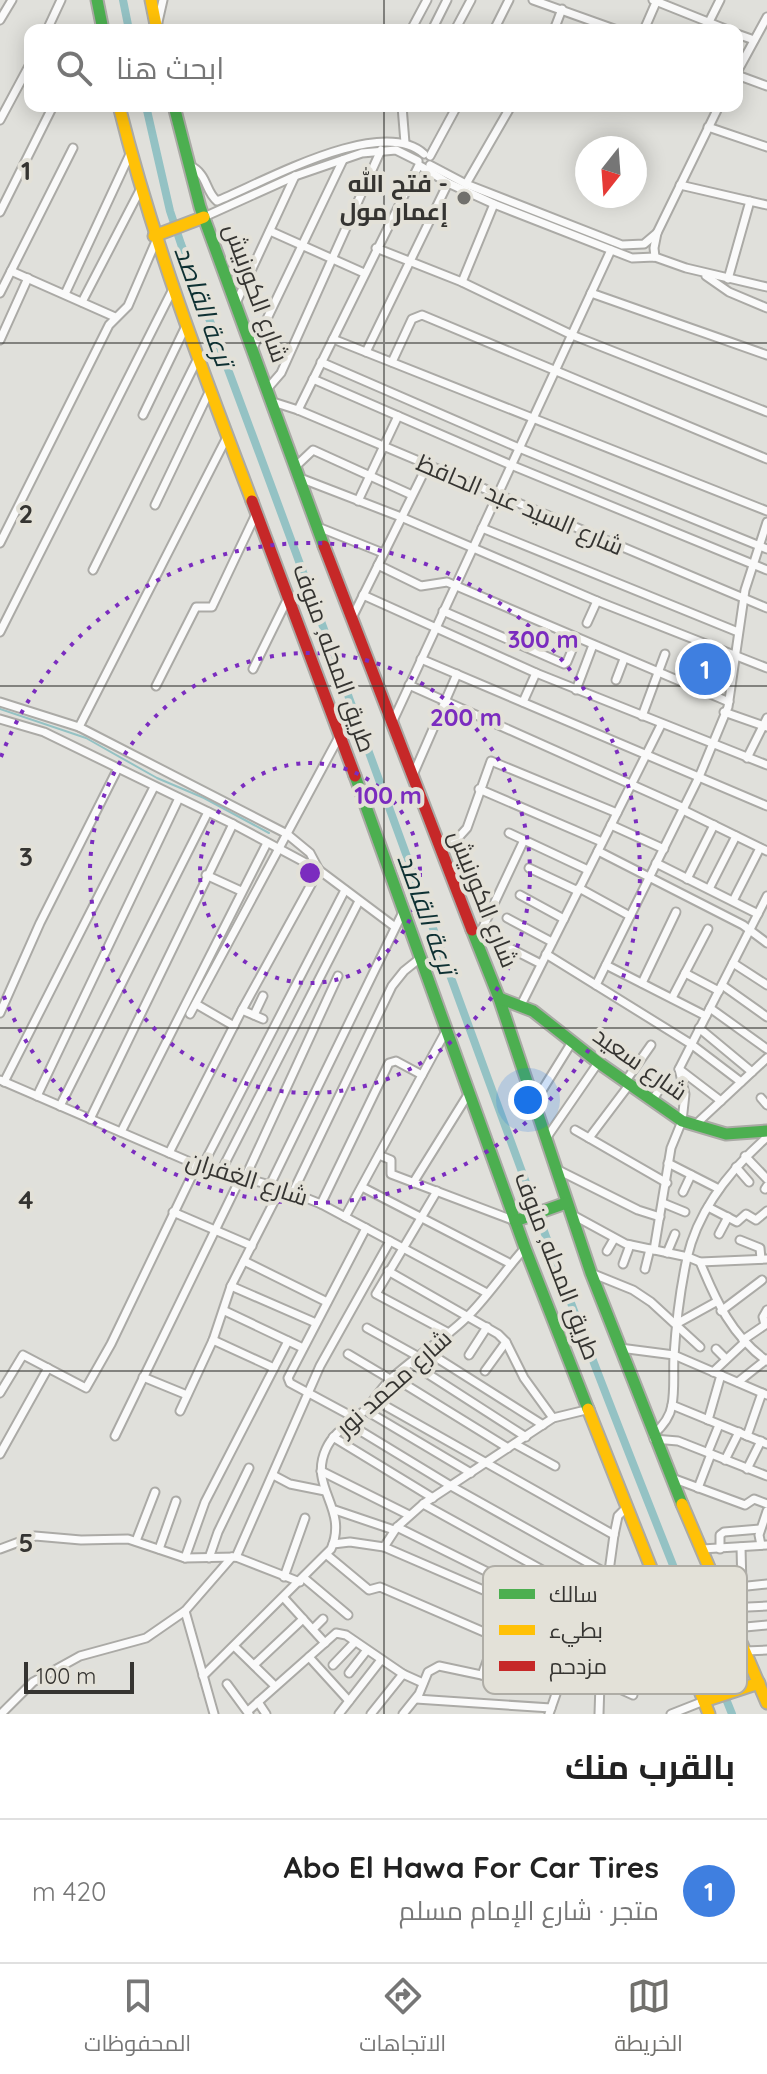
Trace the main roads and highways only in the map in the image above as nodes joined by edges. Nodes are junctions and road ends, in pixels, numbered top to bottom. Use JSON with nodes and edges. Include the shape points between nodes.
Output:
{"nodes":[{"id":1,"x":97,"y":0,"type":"edge"},
{"id":2,"x":151,"y":0,"type":"edge"},
{"id":3,"x":102,"y":24,"type":"edge"},
{"id":4,"x":156,"y":24,"type":"edge"},
{"id":5,"x":120,"y":112,"type":"edge"},
{"id":6,"x":176,"y":112,"type":"edge"},
{"id":7,"x":204,"y":217,"type":"junction"},
{"id":8,"x":155,"y":238,"type":"junction"},
{"id":9,"x":499,"y":998,"type":"junction"},
{"id":10,"x":767,"y":1134,"type":"edge"},
{"id":11,"x":564,"y":1207,"type":"junction"},
{"id":12,"x":519,"y":1220,"type":"junction"},
{"id":13,"x":652,"y":1566,"type":"edge"},
{"id":14,"x":709,"y":1566,"type":"edge"},
{"id":15,"x":747,"y":1656,"type":"edge"},
{"id":16,"x":758,"y":1683,"type":"edge"},
{"id":17,"x":705,"y":1694,"type":"edge"},
{"id":18,"x":726,"y":1694,"type":"edge"},
{"id":19,"x":708,"y":1700,"type":"junction"},
{"id":20,"x":767,"y":1703,"type":"edge"},
{"id":21,"x":709,"y":1714,"type":"edge"}],
"edges":[{"from":1,"to":3,"type":"main road"},
{"from":2,"to":4,"type":"main road"},
{"from":5,"to":8,"type":"main road","name":"طريق المحله, منوف"},
{"from":6,"to":7,"type":"main road","name":"شارع الكورنيش"},
{"from":7,"to":8,"type":"main road"},
{"from":7,"to":9,"type":"main road","name":"شارع الكورنيش","via":[[351,619]]},
{"from":8,"to":12,"type":"main road","name":"طريق المحله, منوف"},
{"from":9,"to":10,"type":"main road","name":"شارع سعيد","via":[[533,1011],[598,1063],[688,1123],[726,1134]]},
{"from":9,"to":11,"type":"main road","name":"شارع الكورنيش"},
{"from":11,"to":12,"type":"main road"},
{"from":11,"to":14,"type":"main road","name":"شارع الكورنيش"},
{"from":12,"to":13,"type":"main road","name":"طريق المحله, منوف","via":[[525,1248]]},
{"from":15,"to":16,"type":"main road","name":"شارع الكورنيش"},
{"from":16,"to":20,"type":"main road","name":"شارع الكورنيش"},
{"from":17,"to":19,"type":"main road","name":"طريق المحله, منوف"},
{"from":18,"to":19,"type":"main road"},
{"from":19,"to":21,"type":"main road","name":"طريق المحله, منوف"}]}
